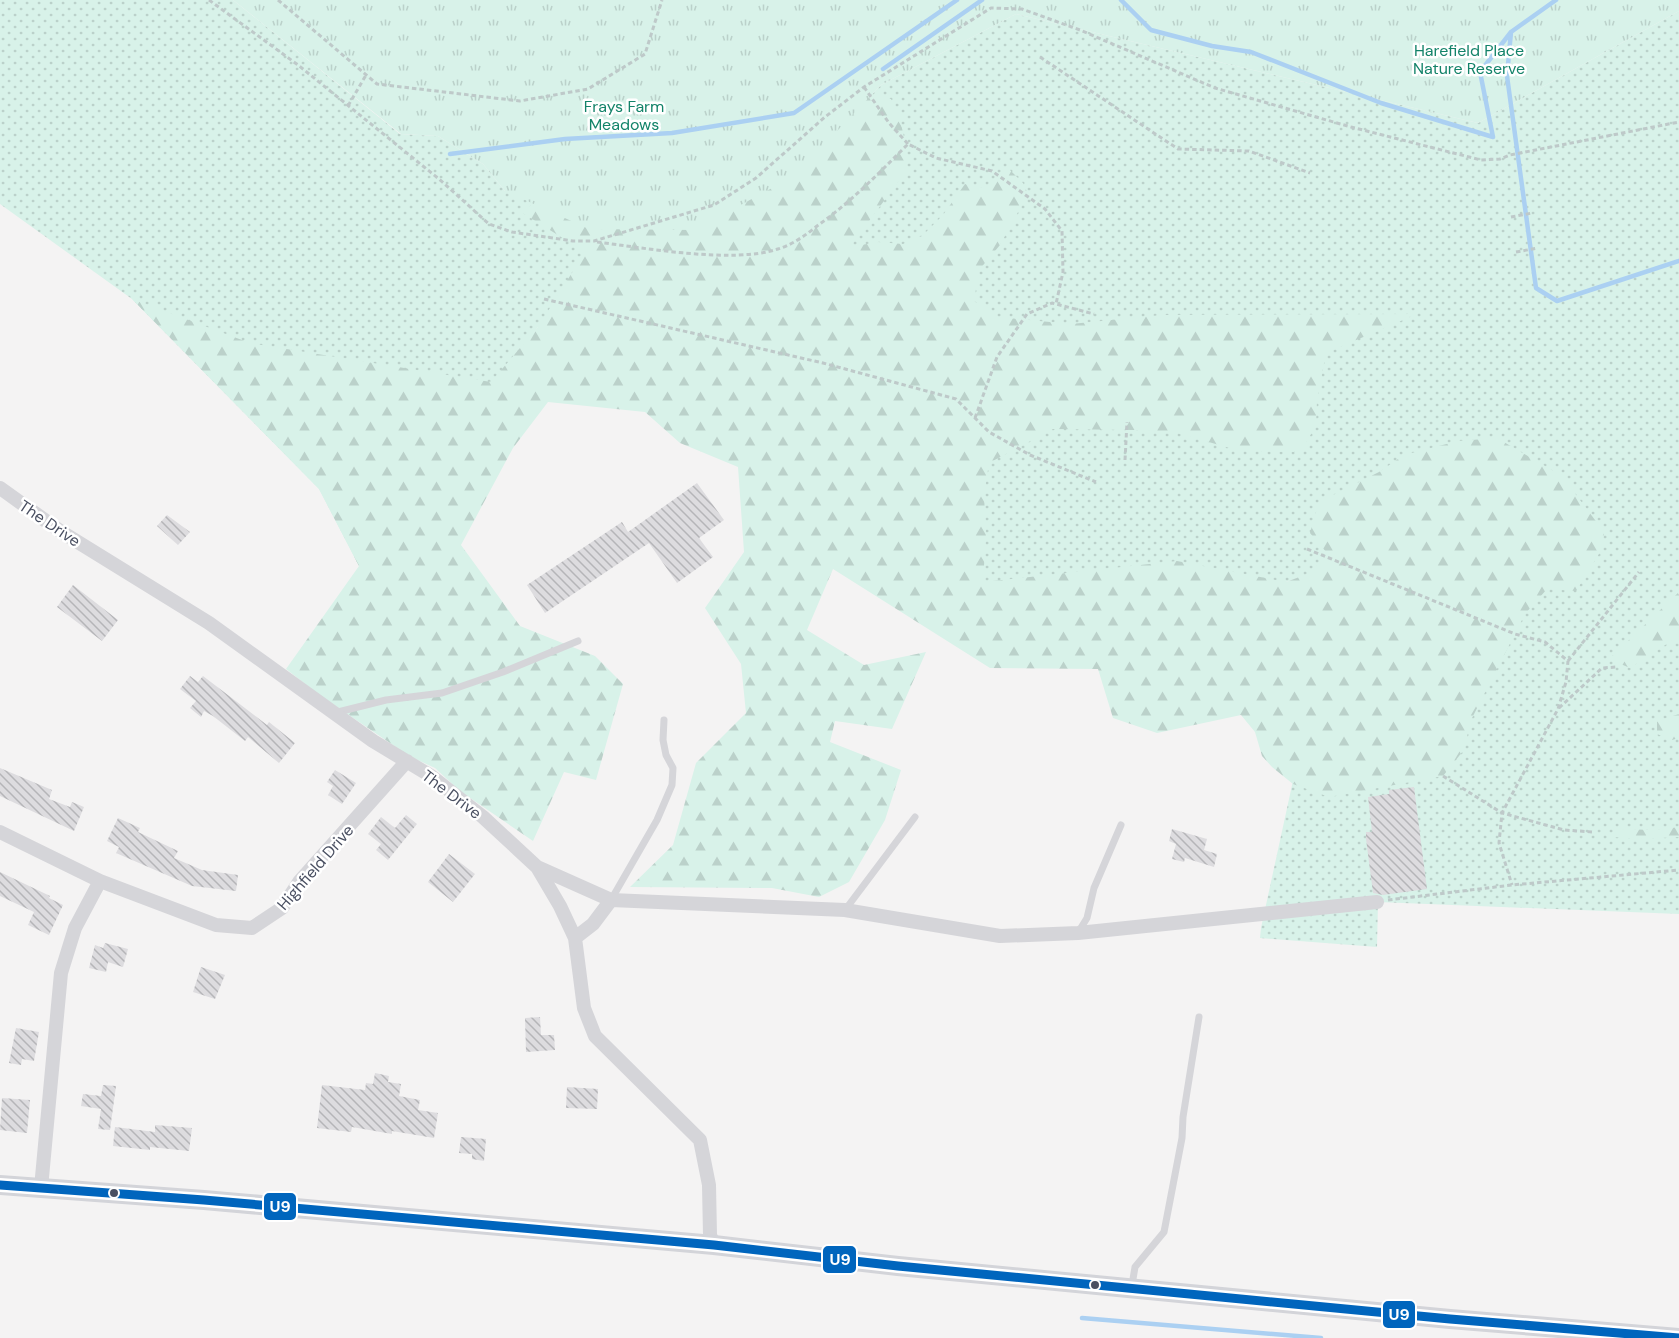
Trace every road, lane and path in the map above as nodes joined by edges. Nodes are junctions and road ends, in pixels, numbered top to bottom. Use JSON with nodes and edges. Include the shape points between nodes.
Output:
{"nodes":[{"id":1,"x":209,"y":0,"type":"edge"},
{"id":2,"x":278,"y":0,"type":"edge"},
{"id":3,"x":662,"y":0,"type":"edge"},
{"id":4,"x":1040,"y":57,"type":"dead end"},
{"id":5,"x":366,"y":75,"type":"junction"},
{"id":6,"x":864,"y":87,"type":"junction"},
{"id":7,"x":348,"y":106,"type":"junction"},
{"id":8,"x":1679,"y":122,"type":"edge"},
{"id":9,"x":908,"y":144,"type":"junction"},
{"id":10,"x":1310,"y":173,"type":"dead end"},
{"id":11,"x":1532,"y":213,"type":"dead end"},
{"id":12,"x":1511,"y":217,"type":"dead end"},
{"id":13,"x":594,"y":241,"type":"junction"},
{"id":14,"x":1538,"y":248,"type":"dead end"},
{"id":15,"x":1516,"y":252,"type":"dead end"},
{"id":16,"x":544,"y":299,"type":"dead end"},
{"id":17,"x":1056,"y":304,"type":"junction"},
{"id":18,"x":1094,"y":314,"type":"dead end"},
{"id":19,"x":975,"y":417,"type":"junction"},
{"id":20,"x":1127,"y":422,"type":"dead end"},
{"id":21,"x":1125,"y":460,"type":"dead end"},
{"id":22,"x":1096,"y":482,"type":"dead end"},
{"id":23,"x":0,"y":488,"type":"edge"},
{"id":24,"x":1307,"y":549,"type":"dead end"},
{"id":25,"x":1639,"y":572,"type":"dead end"},
{"id":26,"x":578,"y":641,"type":"dead end"},
{"id":27,"x":1568,"y":661,"type":"junction"},
{"id":28,"x":1617,"y":667,"type":"dead end"},
{"id":29,"x":1558,"y":709,"type":"junction"},
{"id":30,"x":334,"y":713,"type":"junction"},
{"id":31,"x":664,"y":720,"type":"dead end"},
{"id":32,"x":407,"y":761,"type":"junction"},
{"id":33,"x":1443,"y":776,"type":"dead end"},
{"id":34,"x":1502,"y":813,"type":"junction"},
{"id":35,"x":915,"y":817,"type":"dead end"},
{"id":36,"x":1120,"y":825,"type":"dead end"},
{"id":37,"x":1593,"y":831,"type":"dead end"},
{"id":38,"x":0,"y":832,"type":"edge"},
{"id":39,"x":537,"y":867,"type":"junction"},
{"id":40,"x":1679,"y":870,"type":"edge"},
{"id":41,"x":100,"y":881,"type":"junction"},
{"id":42,"x":1512,"y":885,"type":"junction"},
{"id":43,"x":611,"y":900,"type":"junction"},
{"id":44,"x":1377,"y":902,"type":"joint"},
{"id":45,"x":845,"y":910,"type":"junction"},
{"id":46,"x":1078,"y":933,"type":"junction"},
{"id":47,"x":575,"y":938,"type":"junction"},
{"id":48,"x":1199,"y":1017,"type":"dead end"},
{"id":49,"x":0,"y":1185,"type":"edge"},
{"id":50,"x":41,"y":1188,"type":"junction"},
{"id":51,"x":714,"y":1245,"type":"junction"},
{"id":52,"x":1132,"y":1288,"type":"junction"},
{"id":53,"x":1679,"y":1338,"type":"edge"}],
"edges":[{"from":1,"to":7,"type":"path"},
{"from":2,"to":5,"type":"path"},
{"from":3,"to":5,"type":"path","via":[[645,54],[588,89],[520,101],[377,84]]},
{"from":4,"to":10,"type":"path","via":[[1178,149],[1249,151]]},
{"from":5,"to":7,"type":"path"},
{"from":6,"to":8,"type":"path","via":[[991,8],[1022,9],[1215,88],[1481,160]]},
{"from":6,"to":9,"type":"path"},
{"from":6,"to":13,"type":"path","via":[[756,178],[714,205]]},
{"from":7,"to":13,"type":"path","via":[[489,224],[512,232]]},
{"from":9,"to":13,"type":"path","via":[[845,206],[780,249],[757,254],[718,254]]},
{"from":9,"to":17,"type":"path","via":[[936,158],[992,171],[1045,208],[1062,231],[1063,272]]},
{"from":11,"to":12,"type":"path"},
{"from":14,"to":15,"type":"path"},
{"from":16,"to":19,"type":"path","via":[[824,363],[956,399]]},
{"from":17,"to":18,"type":"path"},
{"from":17,"to":19,"type":"path","via":[[1027,314],[1021,322],[997,357]]},
{"from":19,"to":22,"type":"path","via":[[989,432],[1030,455]]},
{"from":20,"to":21,"type":"path"},
{"from":23,"to":30,"type":"street","name":"The Drive","via":[[60,531],[209,623]]},
{"from":24,"to":27,"type":"path","via":[[1515,634],[1545,642]]},
{"from":25,"to":27,"type":"path"},
{"from":26,"to":30,"type":"lane","via":[[442,693],[386,700]]},
{"from":27,"to":29,"type":"path"},
{"from":28,"to":29,"type":"path","via":[[1602,668]]},
{"from":29,"to":34,"type":"path"},
{"from":30,"to":32,"type":"street","name":"The Drive"},
{"from":31,"to":43,"type":"lane","via":[[663,740],[673,768],[672,785],[657,820]]},
{"from":32,"to":39,"type":"street","name":"The Drive","via":[[457,795]]},
{"from":32,"to":41,"type":"street","name":"Highfield Drive","via":[[299,882],[282,908],[252,928],[216,925]]},
{"from":33,"to":34,"type":"path"},
{"from":34,"to":37,"type":"path","via":[[1564,830]]},
{"from":34,"to":42,"type":"path","via":[[1499,843]]},
{"from":35,"to":45,"type":"lane"},
{"from":36,"to":46,"type":"lane"},
{"from":38,"to":41,"type":"street","name":"Highfield Drive"},
{"from":39,"to":43,"type":"street"},
{"from":39,"to":47,"type":"street","name":"The Drive"},
{"from":40,"to":42,"type":"path"},
{"from":41,"to":50,"type":"street","via":[[75,928],[61,973]]},
{"from":42,"to":44,"type":"path"},
{"from":43,"to":45,"type":"street"},
{"from":43,"to":47,"type":"street","via":[[593,924]]},
{"from":44,"to":46,"type":"street"},
{"from":45,"to":46,"type":"street","via":[[1000,936]]},
{"from":47,"to":51,"type":"street","name":"The Drive","via":[[584,1008],[596,1036],[699,1140],[709,1185],[710,1235]]},
{"from":48,"to":52,"type":"lane","via":[[1164,1232],[1135,1267]]},
{"from":49,"to":50,"type":"street"},
{"from":50,"to":51,"type":"street"},
{"from":51,"to":52,"type":"street"},
{"from":52,"to":53,"type":"street"}]}
